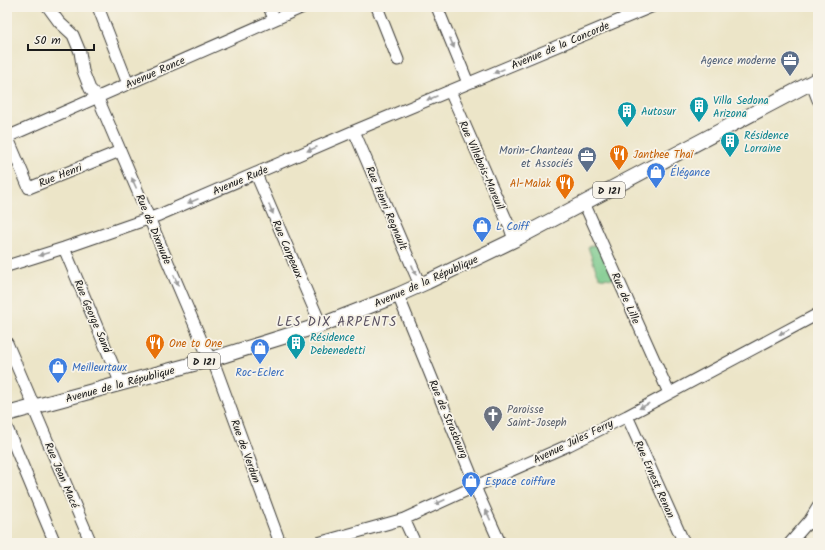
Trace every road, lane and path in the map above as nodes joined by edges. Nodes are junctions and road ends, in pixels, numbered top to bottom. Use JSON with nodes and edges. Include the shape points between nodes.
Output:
{"nodes":[{"id":1,"x":48,"y":7,"type":"edge"},
{"id":2,"x":98,"y":7,"type":"edge"},
{"id":3,"x":269,"y":7,"type":"edge"},
{"id":4,"x":303,"y":7,"type":"edge"},
{"id":5,"x":377,"y":7,"type":"edge"},
{"id":6,"x":436,"y":7,"type":"edge"},
{"id":7,"x":651,"y":7,"type":"edge"},
{"id":8,"x":274,"y":19,"type":"junction"},
{"id":9,"x":398,"y":60,"type":"dead end"},
{"id":10,"x":814,"y":80,"type":"edge"},
{"id":11,"x":468,"y":83,"type":"junction"},
{"id":12,"x":128,"y":84,"type":"junction"},
{"id":13,"x":450,"y":91,"type":"junction"},
{"id":14,"x":98,"y":98,"type":"junction"},
{"id":15,"x":818,"y":100,"type":"edge"},
{"id":16,"x":354,"y":131,"type":"junction"},
{"id":17,"x":7,"y":137,"type":"edge"},
{"id":18,"x":120,"y":151,"type":"junction"},
{"id":19,"x":256,"y":174,"type":"junction"},
{"id":20,"x":584,"y":203,"type":"junction"},
{"id":21,"x":150,"y":218,"type":"junction"},
{"id":22,"x":514,"y":240,"type":"junction"},
{"id":23,"x":64,"y":248,"type":"junction"},
{"id":24,"x":7,"y":266,"type":"edge"},
{"id":25,"x":420,"y":285,"type":"junction"},
{"id":26,"x":398,"y":295,"type":"junction"},
{"id":27,"x":818,"y":314,"type":"edge"},
{"id":28,"x":321,"y":325,"type":"junction"},
{"id":29,"x":7,"y":343,"type":"edge"},
{"id":30,"x":212,"y":359,"type":"junction"},
{"id":31,"x":121,"y":384,"type":"junction"},
{"id":32,"x":669,"y":393,"type":"junction"},
{"id":33,"x":34,"y":407,"type":"junction"},
{"id":34,"x":7,"y":414,"type":"edge"},
{"id":35,"x":626,"y":416,"type":"junction"},
{"id":36,"x":7,"y":428,"type":"edge"},
{"id":37,"x":476,"y":486,"type":"junction"},
{"id":38,"x":818,"y":507,"type":"edge"},
{"id":39,"x":404,"y":518,"type":"junction"},
{"id":40,"x":810,"y":520,"type":"junction"},
{"id":41,"x":818,"y":530,"type":"edge"},
{"id":42,"x":335,"y":541,"type":"edge"},
{"id":43,"x":55,"y":543,"type":"edge"},
{"id":44,"x":91,"y":543,"type":"edge"},
{"id":45,"x":280,"y":543,"type":"edge"},
{"id":46,"x":318,"y":543,"type":"edge"},
{"id":47,"x":415,"y":543,"type":"edge"},
{"id":48,"x":500,"y":543,"type":"edge"},
{"id":49,"x":684,"y":543,"type":"edge"},
{"id":50,"x":790,"y":543,"type":"edge"}],
"edges":[{"from":1,"to":14,"type":"street","name":"Rue de Dixmude","via":[[73,35],[80,52],[83,71],[90,88]]},
{"from":2,"to":12,"type":"street"},
{"from":3,"to":8,"type":"street"},
{"from":4,"to":8,"type":"street","name":"Avenue Ronce"},
{"from":5,"to":9,"type":"street"},
{"from":6,"to":11,"type":"street","one_way":true},
{"from":7,"to":11,"type":"street","name":"Avenue de la Concorde","one_way":true},
{"from":8,"to":12,"type":"street","name":"Avenue Ronce"},
{"from":10,"to":15,"type":"street"},
{"from":10,"to":20,"type":"main road","name":"Avenue de la République","number":"D 121"},
{"from":11,"to":13,"type":"street","name":"Avenue Rude"},
{"from":12,"to":14,"type":"street","name":"Avenue Ronce"},
{"from":13,"to":16,"type":"street","name":"Avenue Rude","one_way":true},
{"from":13,"to":22,"type":"street","name":"Rue Villebois-Mareuil"},
{"from":14,"to":17,"type":"street","name":"Avenue Ronce"},
{"from":14,"to":18,"type":"street","name":"Rue de Dixmude"},
{"from":16,"to":19,"type":"street","name":"Avenue Rude","one_way":true},
{"from":16,"to":25,"type":"street","name":"Rue Henri Regnault","one_way":true},
{"from":17,"to":18,"type":"street","name":"Rue Henri","via":[[29,188]]},
{"from":21,"to":18,"type":"street","name":"Rue de Dixmude","one_way":true},
{"from":19,"to":21,"type":"street","name":"Avenue Rude","one_way":true},
{"from":19,"to":28,"type":"street","name":"Rue Carpeaux","one_way":true},
{"from":20,"to":22,"type":"main road","name":"Avenue de la République","number":"D 121"},
{"from":20,"to":32,"type":"street","name":"Rue de Lille"},
{"from":21,"to":23,"type":"street","name":"Avenue Rude"},
{"from":21,"to":30,"type":"street","name":"Rue de Dixmude","one_way":true,"via":[[205,349]]},
{"from":22,"to":25,"type":"main road","name":"Avenue de la République","number":"D 121"},
{"from":23,"to":24,"type":"street","name":"Avenue Rude","one_way":true},
{"from":23,"to":31,"type":"street","name":"Rue George Sand"},
{"from":25,"to":26,"type":"main road","name":"Avenue de la République","number":"D 121"},
{"from":26,"to":28,"type":"main road","name":"Avenue de la République","number":"D 121"},
{"from":26,"to":37,"type":"street","name":"Rue de Strasbourg"},
{"from":27,"to":32,"type":"street","name":"Avenue Jules Ferry","one_way":true},
{"from":28,"to":30,"type":"main road","name":"Avenue de la République","number":"D 121"},
{"from":29,"to":33,"type":"street","name":"Rue Jean Macé"},
{"from":30,"to":31,"type":"main road","name":"Avenue de la République","number":"D 121"},
{"from":30,"to":45,"type":"street","name":"Rue de Verdun"},
{"from":31,"to":33,"type":"main road","name":"Avenue de la République","number":"D 121"},
{"from":32,"to":35,"type":"street","name":"Avenue Jules Ferry","one_way":true},
{"from":33,"to":34,"type":"main road","name":"Avenue de la République","number":"D 121"},
{"from":33,"to":44,"type":"street","name":"Rue Jean Macé"},
{"from":35,"to":37,"type":"street","name":"Avenue Jules Ferry","via":[[569,445]]},
{"from":35,"to":49,"type":"street","name":"Rue Ernest Renan"},
{"from":36,"to":43,"type":"street"},
{"from":37,"to":39,"type":"street","name":"Avenue Jules Ferry","one_way":true},
{"from":48,"to":37,"type":"street","name":"Rue de Strasbourg","one_way":true},
{"from":38,"to":40,"type":"street"},
{"from":39,"to":42,"type":"street","name":"Avenue Jules Ferry"},
{"from":39,"to":47,"type":"street"},
{"from":40,"to":41,"type":"street"},
{"from":40,"to":50,"type":"street"},
{"from":42,"to":46,"type":"street","name":"Avenue Jules Ferry"}]}
